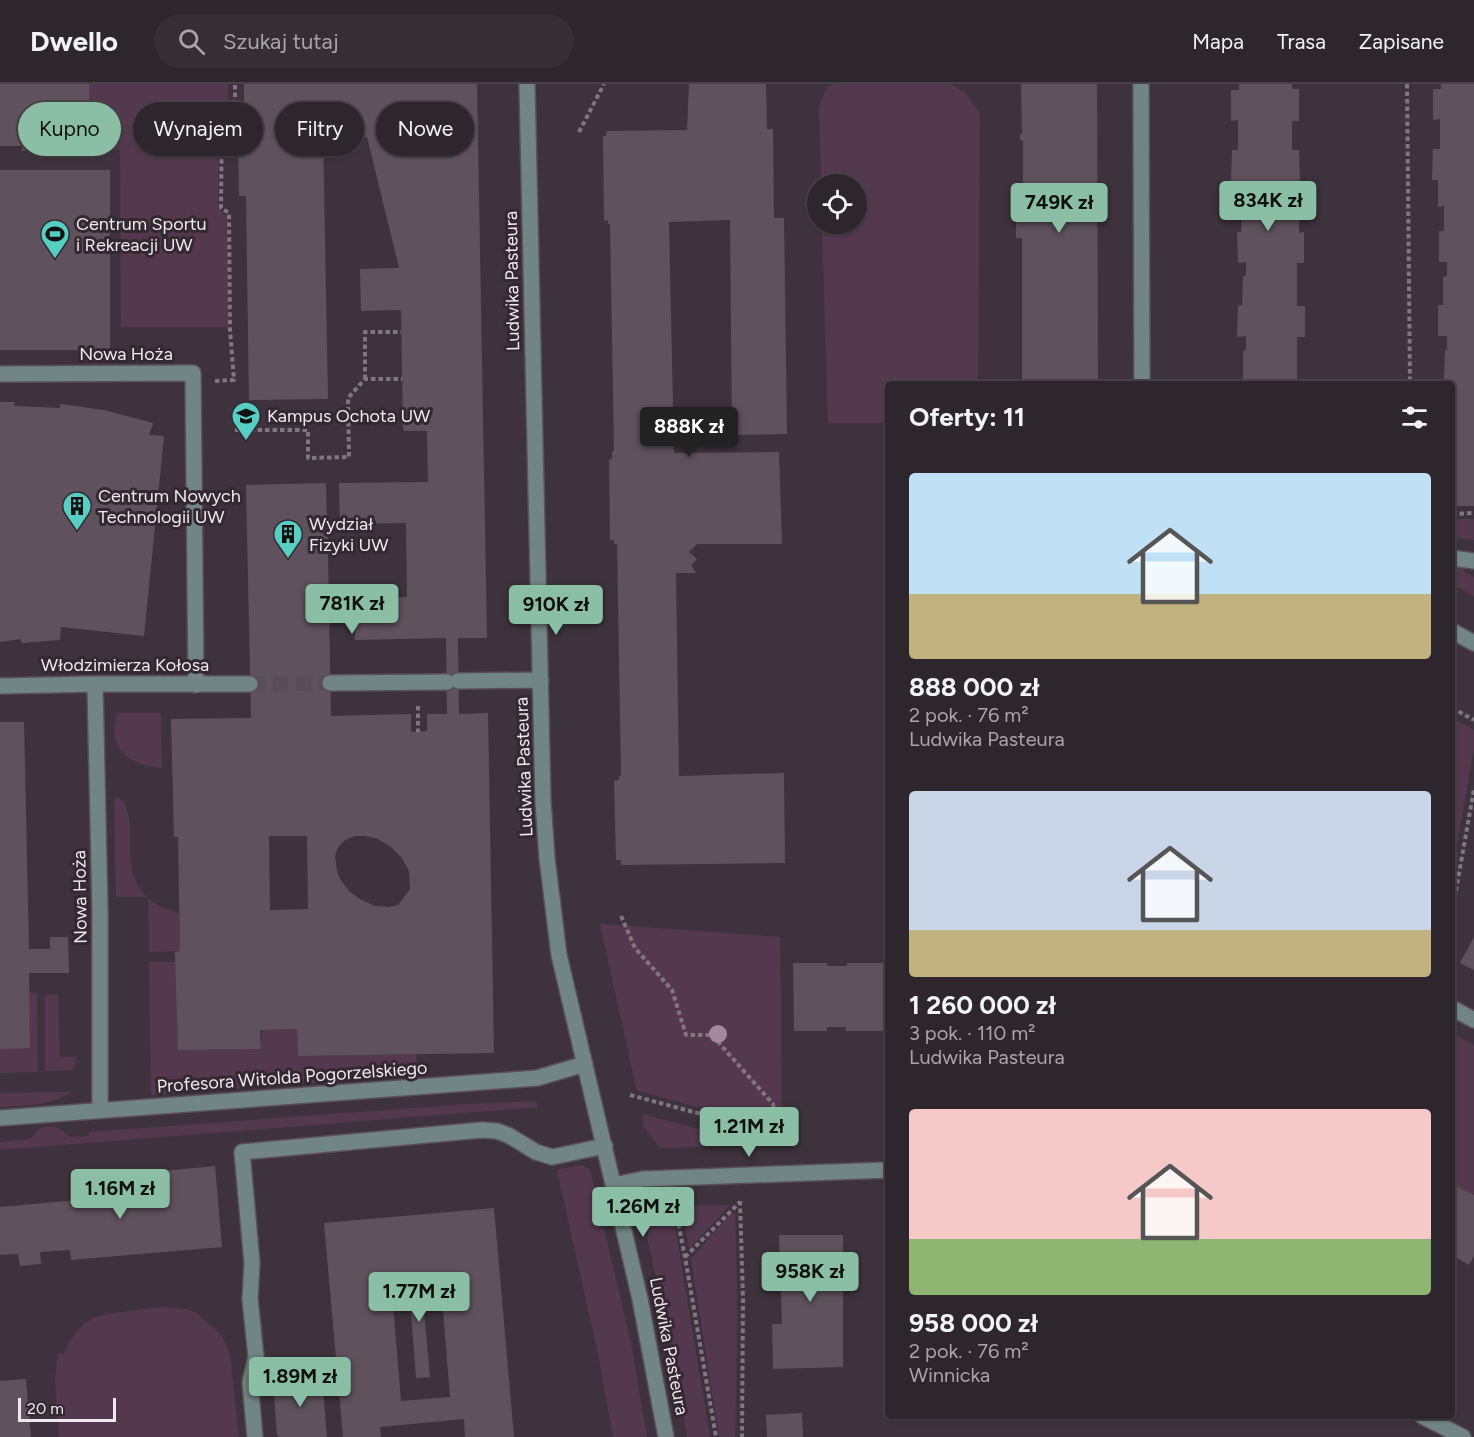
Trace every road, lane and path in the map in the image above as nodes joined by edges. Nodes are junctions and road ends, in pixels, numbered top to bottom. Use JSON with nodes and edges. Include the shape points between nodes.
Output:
{"nodes":[{"id":1,"x":235,"y":84,"type":"edge"},
{"id":2,"x":528,"y":84,"type":"edge"},
{"id":3,"x":604,"y":84,"type":"edge"},
{"id":4,"x":1141,"y":84,"type":"edge"},
{"id":5,"x":1407,"y":84,"type":"edge"},
{"id":6,"x":579,"y":132,"type":"dead end"},
{"id":7,"x":401,"y":332,"type":"dead end"},
{"id":8,"x":0,"y":374,"type":"edge"},
{"id":9,"x":365,"y":379,"type":"junction"},
{"id":10,"x":402,"y":379,"type":"dead end"},
{"id":11,"x":194,"y":381,"type":"junction"},
{"id":12,"x":1142,"y":381,"type":"edge"},
{"id":13,"x":1410,"y":381,"type":"edge"},
{"id":14,"x":235,"y":430,"type":"dead end"},
{"id":15,"x":1474,"y":513,"type":"edge"},
{"id":16,"x":1455,"y":514,"type":"edge"},
{"id":17,"x":1455,"y":558,"type":"edge"},
{"id":18,"x":1474,"y":561,"type":"edge"},
{"id":19,"x":1455,"y":633,"type":"edge"},
{"id":20,"x":1474,"y":643,"type":"edge"},
{"id":21,"x":541,"y":680,"type":"junction"},
{"id":22,"x":330,"y":683,"type":"tunnel mouth"},
{"id":23,"x":95,"y":684,"type":"junction"},
{"id":24,"x":250,"y":684,"type":"tunnel mouth"},
{"id":25,"x":196,"y":685,"type":"junction"},
{"id":26,"x":0,"y":686,"type":"edge"},
{"id":27,"x":418,"y":705,"type":"dead end"},
{"id":28,"x":1455,"y":710,"type":"edge"},
{"id":29,"x":1474,"y":720,"type":"edge"},
{"id":30,"x":418,"y":732,"type":"dead end"},
{"id":31,"x":1474,"y":789,"type":"edge"},
{"id":32,"x":1455,"y":896,"type":"edge"},
{"id":33,"x":621,"y":916,"type":"dead end"},
{"id":34,"x":1455,"y":1010,"type":"edge"},
{"id":35,"x":1474,"y":1020,"type":"edge"},
{"id":36,"x":585,"y":1064,"type":"junction"},
{"id":37,"x":630,"y":1095,"type":"dead end"},
{"id":38,"x":100,"y":1110,"type":"junction"},
{"id":39,"x":0,"y":1118,"type":"edge"},
{"id":40,"x":777,"y":1125,"type":"dead end"},
{"id":41,"x":746,"y":1126,"type":"dead end"},
{"id":42,"x":605,"y":1146,"type":"junction"},
{"id":43,"x":885,"y":1170,"type":"edge"},
{"id":44,"x":614,"y":1185,"type":"junction"},
{"id":45,"x":670,"y":1199,"type":"dead end"},
{"id":46,"x":686,"y":1257,"type":"junction"},
{"id":47,"x":1428,"y":1419,"type":"edge"},
{"id":48,"x":255,"y":1437,"type":"edge"},
{"id":49,"x":666,"y":1437,"type":"edge"},
{"id":50,"x":716,"y":1437,"type":"edge"},
{"id":51,"x":742,"y":1437,"type":"edge"},
{"id":52,"x":1463,"y":1437,"type":"edge"}],
"edges":[{"from":1,"to":11,"type":"path","via":[[236,101],[222,107],[221,197],[221,208],[229,213],[234,380]]},
{"from":2,"to":21,"type":"street","name":"Ludwika Pasteura"},
{"from":3,"to":6,"type":"path"},
{"from":4,"to":12,"type":"street"},
{"from":5,"to":13,"type":"path"},
{"from":7,"to":9,"type":"path","via":[[365,332]]},
{"from":8,"to":11,"type":"street","name":"Nowa Hoża","via":[[193,373]]},
{"from":9,"to":10,"type":"path"},
{"from":9,"to":14,"type":"path","via":[[348,398],[349,457],[308,458],[308,430]]},
{"from":11,"to":25,"type":"street","name":"Nowa Hoża"},
{"from":15,"to":16,"type":"path"},
{"from":17,"to":18,"type":"street"},
{"from":19,"to":20,"type":"street"},
{"from":21,"to":22,"type":"street"},
{"from":21,"to":36,"type":"street","name":"Ludwika Pasteura","via":[[543,801],[553,916]]},
{"from":23,"to":25,"type":"street","name":"Włodzimierza Kołosa"},
{"from":23,"to":26,"type":"street","name":"Włodzimierza Kołosa"},
{"from":23,"to":38,"type":"street","name":"Nowa Hoża"},
{"from":24,"to":25,"type":"street","name":"Włodzimierza Kołosa"},
{"from":27,"to":30,"type":"path"},
{"from":28,"to":29,"type":"path"},
{"from":31,"to":32,"type":"path"},
{"from":33,"to":40,"type":"path","via":[[634,948],[672,990],[687,1035],[712,1035],[772,1104]]},
{"from":34,"to":35,"type":"street"},
{"from":36,"to":38,"type":"street","name":"Profesora Witolda Pogorzelskiego","via":[[537,1078]]},
{"from":36,"to":42,"type":"street","name":"Ludwika Pasteura"},
{"from":37,"to":41,"type":"path"},
{"from":38,"to":39,"type":"street","name":"Profesora Witolda Pogorzelskiego"},
{"from":42,"to":44,"type":"street","name":"Ludwika Pasteura"},
{"from":42,"to":48,"type":"street","via":[[552,1157],[508,1135],[482,1130],[242,1152],[252,1263],[250,1299],[256,1357],[250,1382]]},
{"from":43,"to":44,"type":"street","via":[[643,1179]]},
{"from":44,"to":49,"type":"street","name":"Ludwika Pasteura"},
{"from":45,"to":46,"type":"path","via":[[675,1202]]},
{"from":46,"to":50,"type":"path"},
{"from":46,"to":51,"type":"path","via":[[740,1201]]},
{"from":47,"to":52,"type":"street"}]}
